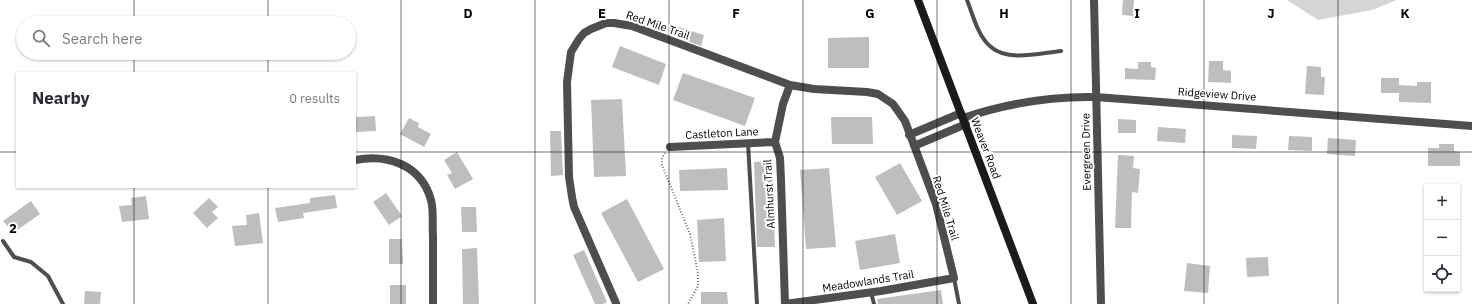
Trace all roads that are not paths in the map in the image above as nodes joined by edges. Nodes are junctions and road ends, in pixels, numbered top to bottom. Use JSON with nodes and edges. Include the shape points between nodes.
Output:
{"nodes":[{"id":1,"x":918,"y":0,"type":"edge"},
{"id":2,"x":967,"y":0,"type":"edge"},
{"id":3,"x":1094,"y":0,"type":"edge"},
{"id":4,"x":1060,"y":52,"type":"dead end"},
{"id":5,"x":790,"y":85,"type":"junction"},
{"id":6,"x":1096,"y":97,"type":"junction"},
{"id":7,"x":963,"y":118,"type":"junction"},
{"id":8,"x":1472,"y":126,"type":"edge"},
{"id":9,"x":909,"y":135,"type":"junction"},
{"id":10,"x":775,"y":142,"type":"junction"},
{"id":11,"x":748,"y":143,"type":"junction"},
{"id":12,"x":914,"y":146,"type":"junction"},
{"id":13,"x":670,"y":147,"type":"road end"},
{"id":14,"x":356,"y":160,"type":"edge"},
{"id":15,"x":3,"y":241,"type":"dead end"},
{"id":16,"x":954,"y":278,"type":"junction"},
{"id":17,"x":872,"y":292,"type":"junction"},
{"id":18,"x":616,"y":303,"type":"edge"},
{"id":19,"x":63,"y":304,"type":"edge"},
{"id":20,"x":433,"y":304,"type":"edge"},
{"id":21,"x":757,"y":304,"type":"edge"},
{"id":22,"x":784,"y":304,"type":"edge"},
{"id":23,"x":874,"y":304,"type":"edge"},
{"id":24,"x":959,"y":304,"type":"edge"},
{"id":25,"x":1033,"y":304,"type":"edge"},
{"id":26,"x":1101,"y":304,"type":"edge"}],
"edges":[{"from":1,"to":7,"type":"main road","name":"Weaver Road"},
{"from":2,"to":4,"type":"lane","via":[[979,31],[990,47],[1010,55]]},
{"from":3,"to":6,"type":"street","name":"Evergreen Drive"},
{"from":5,"to":9,"type":"street","name":"Red Mile Trail","via":[[878,94],[901,113]]},
{"from":5,"to":10,"type":"street","name":"Almhurst Trail"},
{"from":5,"to":18,"type":"street","name":"Red Mile Trail","via":[[632,26],[606,23],[591,29],[579,38],[569,58],[567,82],[569,177],[574,207]]},
{"from":6,"to":7,"type":"street","name":"Ridgeview Drive","via":[[1066,97],[1015,103]]},
{"from":6,"to":8,"type":"street","name":"Ridgeview Drive"},
{"from":6,"to":26,"type":"street","name":"Evergreen Drive"},
{"from":7,"to":9,"type":"street"},
{"from":7,"to":12,"type":"street"},
{"from":7,"to":25,"type":"main road","name":"Weaver Road"},
{"from":9,"to":12,"type":"street","name":"Red Mile Trail"},
{"from":10,"to":11,"type":"street","name":"Castleton Lane"},
{"from":10,"to":22,"type":"street","name":"Almhurst Trail","via":[[780,158]]},
{"from":11,"to":13,"type":"street","name":"Castleton Lane"},
{"from":11,"to":21,"type":"lane"},
{"from":12,"to":16,"type":"street","name":"Red Mile Trail","via":[[936,204]]},
{"from":14,"to":20,"type":"street","via":[[375,157],[395,161],[413,172],[426,187],[432,206]]},
{"from":15,"to":19,"type":"lane","via":[[14,257],[31,262],[48,276]]},
{"from":16,"to":17,"type":"street","name":"Meadowlands Trail"},
{"from":16,"to":24,"type":"lane"},
{"from":17,"to":22,"type":"street","name":"Meadowlands Trail"},
{"from":17,"to":23,"type":"lane"}]}
